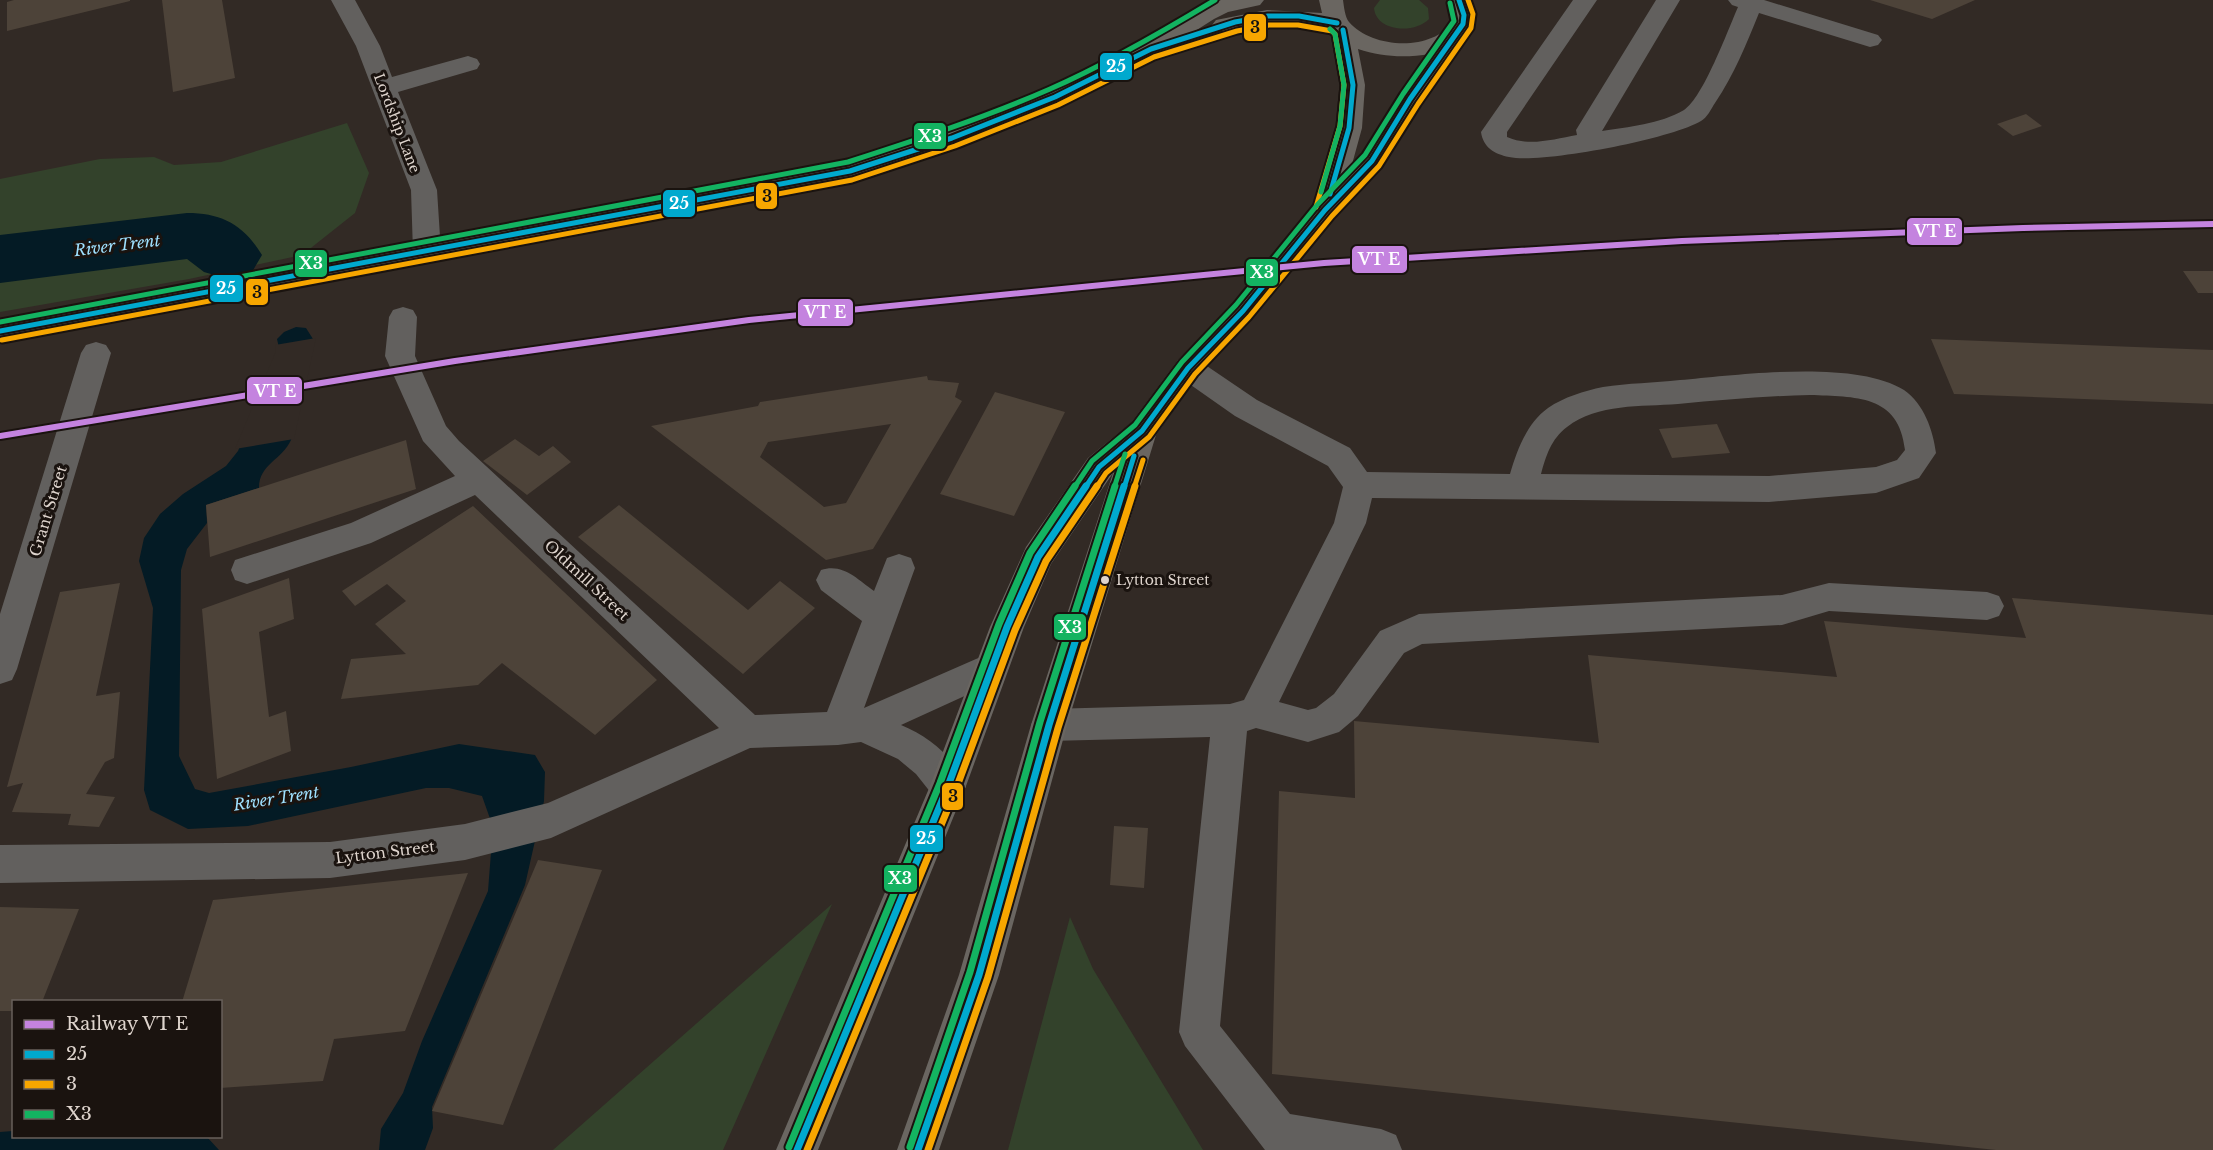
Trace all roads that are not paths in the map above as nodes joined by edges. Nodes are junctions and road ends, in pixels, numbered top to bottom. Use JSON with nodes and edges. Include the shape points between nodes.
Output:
{"nodes":[{"id":1,"x":343,"y":0,"type":"edge"},
{"id":2,"x":1252,"y":0,"type":"edge"},
{"id":3,"x":1331,"y":0,"type":"edge"},
{"id":4,"x":1459,"y":0,"type":"edge"},
{"id":5,"x":1585,"y":0,"type":"edge"},
{"id":6,"x":1668,"y":0,"type":"edge"},
{"id":7,"x":1745,"y":2,"type":"edge"},
{"id":8,"x":1340,"y":26,"type":"junction"},
{"id":9,"x":1458,"y":33,"type":"junction"},
{"id":10,"x":1870,"y":40,"type":"dead end"},
{"id":11,"x":1151,"y":49,"type":"junction"},
{"id":12,"x":468,"y":64,"type":"dead end"},
{"id":13,"x":383,"y":88,"type":"junction"},
{"id":14,"x":1591,"y":141,"type":"junction"},
{"id":15,"x":1325,"y":210,"type":"junction"},
{"id":16,"x":427,"y":252,"type":"junction"},
{"id":17,"x":403,"y":317,"type":"dead end"},
{"id":18,"x":0,"y":331,"type":"edge"},
{"id":19,"x":96,"y":353,"type":"dead end"},
{"id":20,"x":1188,"y":368,"type":"junction"},
{"id":21,"x":1142,"y":431,"type":"junction"},
{"id":22,"x":480,"y":479,"type":"junction"},
{"id":23,"x":1359,"y":484,"type":"junction"},
{"id":24,"x":1522,"y":486,"type":"junction"},
{"id":25,"x":899,"y":568,"type":"dead end"},
{"id":26,"x":247,"y":570,"type":"dead end"},
{"id":27,"x":833,"y":580,"type":"dead end"},
{"id":28,"x":1987,"y":606,"type":"dead end"},
{"id":29,"x":880,"y":615,"type":"junction"},
{"id":30,"x":992,"y":666,"type":"junction"},
{"id":31,"x":0,"y":669,"type":"edge"},
{"id":32,"x":1243,"y":716,"type":"junction"},
{"id":33,"x":1049,"y":725,"type":"junction"},
{"id":34,"x":850,"y":728,"type":"junction"},
{"id":35,"x":748,"y":732,"type":"junction"},
{"id":36,"x":948,"y":786,"type":"junction"},
{"id":37,"x":0,"y":864,"type":"edge"},
{"id":38,"x":797,"y":1150,"type":"edge"},
{"id":39,"x":918,"y":1150,"type":"edge"},
{"id":40,"x":1381,"y":1150,"type":"edge"}],
"edges":[{"from":1,"to":13,"type":"street","name":"Lordship Lane","via":[[368,46]]},
{"from":2,"to":11,"type":"highway","via":[[1206,14]]},
{"from":3,"to":8,"type":"highway","via":[[1331,10]]},
{"from":4,"to":9,"type":"highway","via":[[1464,15]]},
{"from":5,"to":14,"type":"street","via":[[1494,132],[1495,141],[1511,149],[1535,152]]},
{"from":6,"to":14,"type":"street","via":[[1589,130]]},
{"from":7,"to":10,"type":"street"},
{"from":7,"to":14,"type":"street","via":[[1722,74],[1694,116],[1656,129]]},
{"from":8,"to":9,"type":"highway","via":[[1369,45],[1405,51],[1433,47]]},
{"from":8,"to":11,"type":"highway","via":[[1299,16],[1268,16],[1235,22]]},
{"from":8,"to":15,"type":"highway","via":[[1353,85],[1349,128]]},
{"from":9,"to":15,"type":"highway","via":[[1410,99],[1372,162]]},
{"from":11,"to":16,"type":"highway","via":[[1055,97],[952,138],[850,171]]},
{"from":12,"to":13,"type":"street"},
{"from":13,"to":16,"type":"street","name":"Lordship Lane","via":[[424,190]]},
{"from":15,"to":20,"type":"highway","via":[[1243,311]]},
{"from":16,"to":18,"type":"highway"},
{"from":17,"to":22,"type":"street","name":"Oldmill Street","via":[[400,356],[434,433]]},
{"from":19,"to":31,"type":"street","name":"Grant Street"},
{"from":20,"to":21,"type":"highway"},
{"from":20,"to":23,"type":"street","via":[[1246,408],[1339,457]]},
{"from":21,"to":30,"type":"highway","via":[[1099,467],[1038,557]]},
{"from":21,"to":33,"type":"highway"},
{"from":22,"to":26,"type":"street","via":[[360,534]]},
{"from":22,"to":35,"type":"street","name":"Oldmill Street"},
{"from":23,"to":24,"type":"street"},
{"from":23,"to":32,"type":"street","via":[[1350,524]]},
{"from":24,"to":24,"type":"street","via":[[1769,489],[1876,480],[1908,469],[1921,453],[1920,433],[1909,413],[1886,394],[1863,388],[1823,384],[1608,398],[1580,405],[1552,422],[1533,450]]},
{"from":25,"to":29,"type":"street"},
{"from":27,"to":29,"type":"street"},
{"from":28,"to":32,"type":"street","via":[[1829,597],[1782,609],[1419,629],[1392,642],[1346,705],[1326,721],[1308,726]]},
{"from":29,"to":34,"type":"street"},
{"from":30,"to":34,"type":"street"},
{"from":30,"to":36,"type":"highway"},
{"from":32,"to":33,"type":"street"},
{"from":32,"to":40,"type":"street","via":[[1199,1032],[1278,1134]]},
{"from":33,"to":39,"type":"highway","via":[[979,975]]},
{"from":34,"to":35,"type":"street"},
{"from":34,"to":36,"type":"street","via":[[907,744],[930,761]]},
{"from":35,"to":37,"type":"street","name":"Lytton Street","via":[[661,784],[551,820],[465,842],[330,860]]},
{"from":36,"to":38,"type":"highway"}]}
